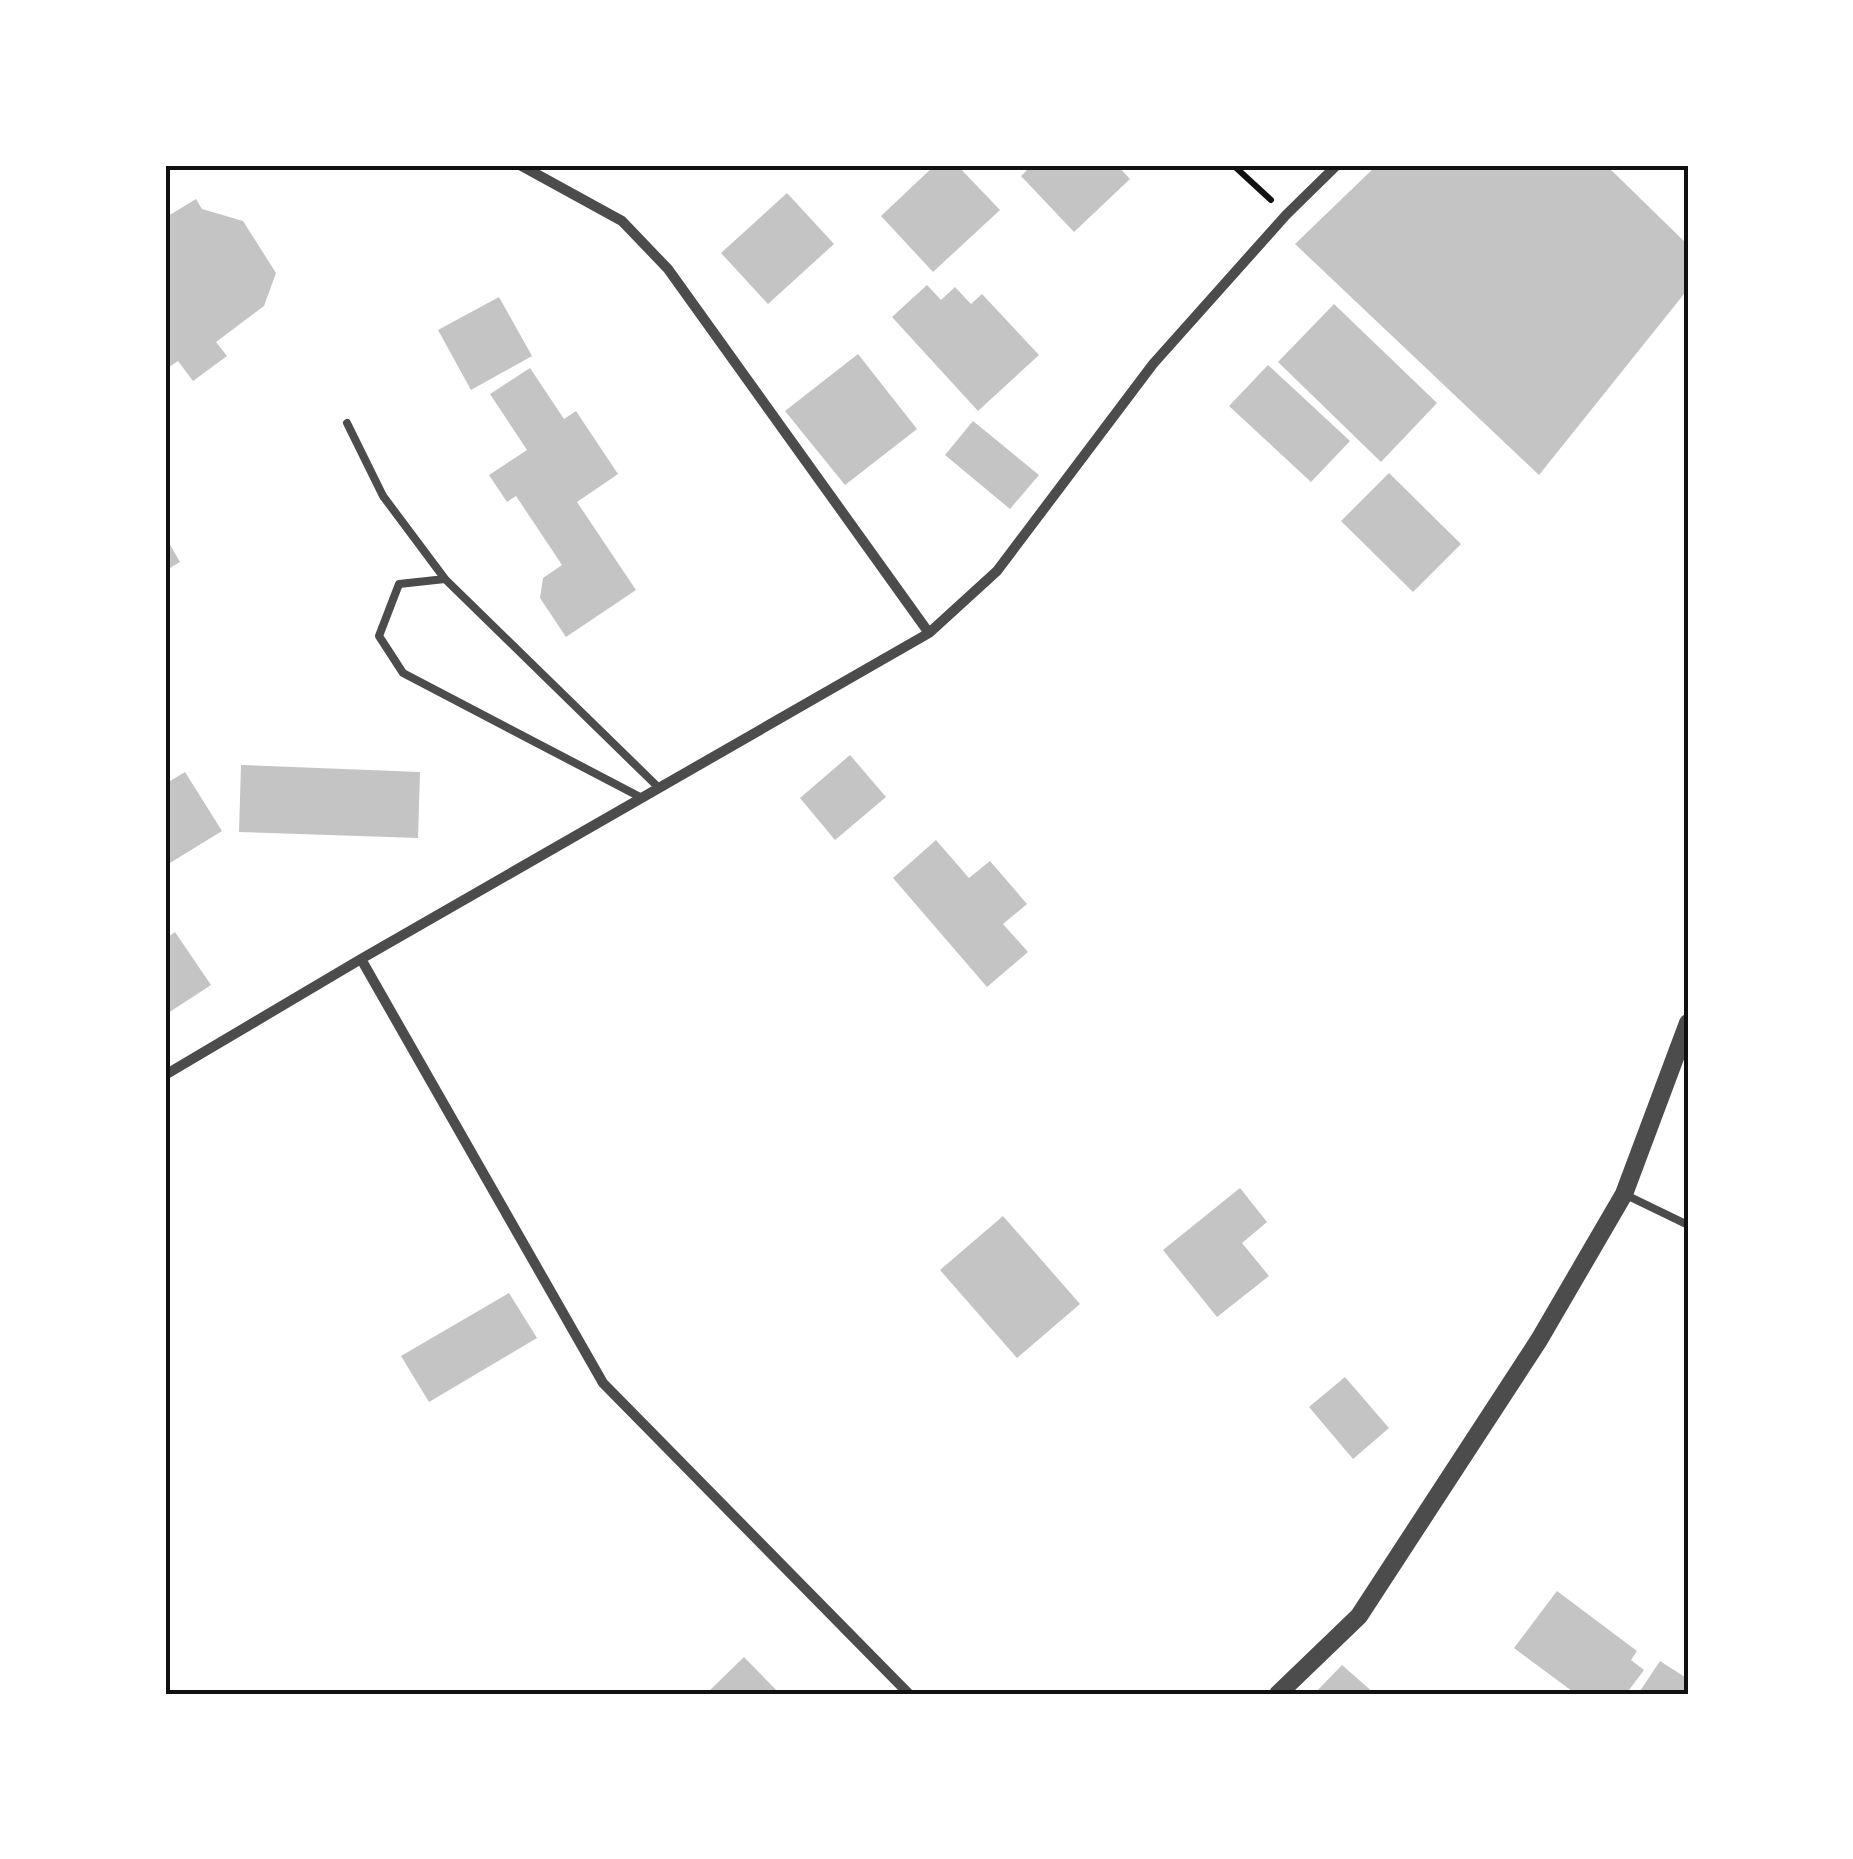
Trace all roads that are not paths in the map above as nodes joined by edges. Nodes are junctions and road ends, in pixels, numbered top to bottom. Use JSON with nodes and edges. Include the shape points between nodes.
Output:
{"nodes":[{"id":1,"x":520,"y":165,"type":"edge"},
{"id":2,"x":1337,"y":165,"type":"edge"},
{"id":3,"x":347,"y":423,"type":"dead end"},
{"id":4,"x":445,"y":579,"type":"junction"},
{"id":5,"x":929,"y":632,"type":"junction"},
{"id":6,"x":659,"y":788,"type":"junction"},
{"id":7,"x":642,"y":798,"type":"junction"},
{"id":8,"x":361,"y":958,"type":"junction"},
{"id":9,"x":1688,"y":1023,"type":"edge"},
{"id":10,"x":165,"y":1076,"type":"edge"},
{"id":11,"x":1624,"y":1194,"type":"junction"},
{"id":12,"x":1688,"y":1225,"type":"edge"},
{"id":13,"x":908,"y":1694,"type":"edge"},
{"id":14,"x":1278,"y":1694,"type":"edge"}],
"edges":[{"from":1,"to":5,"type":"street","via":[[622,221],[668,269]]},
{"from":2,"to":5,"type":"street","via":[[1153,364],[998,571]]},
{"from":3,"to":4,"type":"lane","via":[[383,496]]},
{"from":4,"to":6,"type":"lane"},
{"from":4,"to":7,"type":"lane","via":[[399,584],[379,636],[403,673]]},
{"from":5,"to":6,"type":"street"},
{"from":6,"to":7,"type":"street"},
{"from":7,"to":8,"type":"street"},
{"from":8,"to":10,"type":"street"},
{"from":8,"to":13,"type":"street","via":[[603,1383]]},
{"from":9,"to":11,"type":"street"},
{"from":11,"to":12,"type":"lane"},
{"from":11,"to":14,"type":"street","via":[[1539,1340],[1359,1616]]}]}
